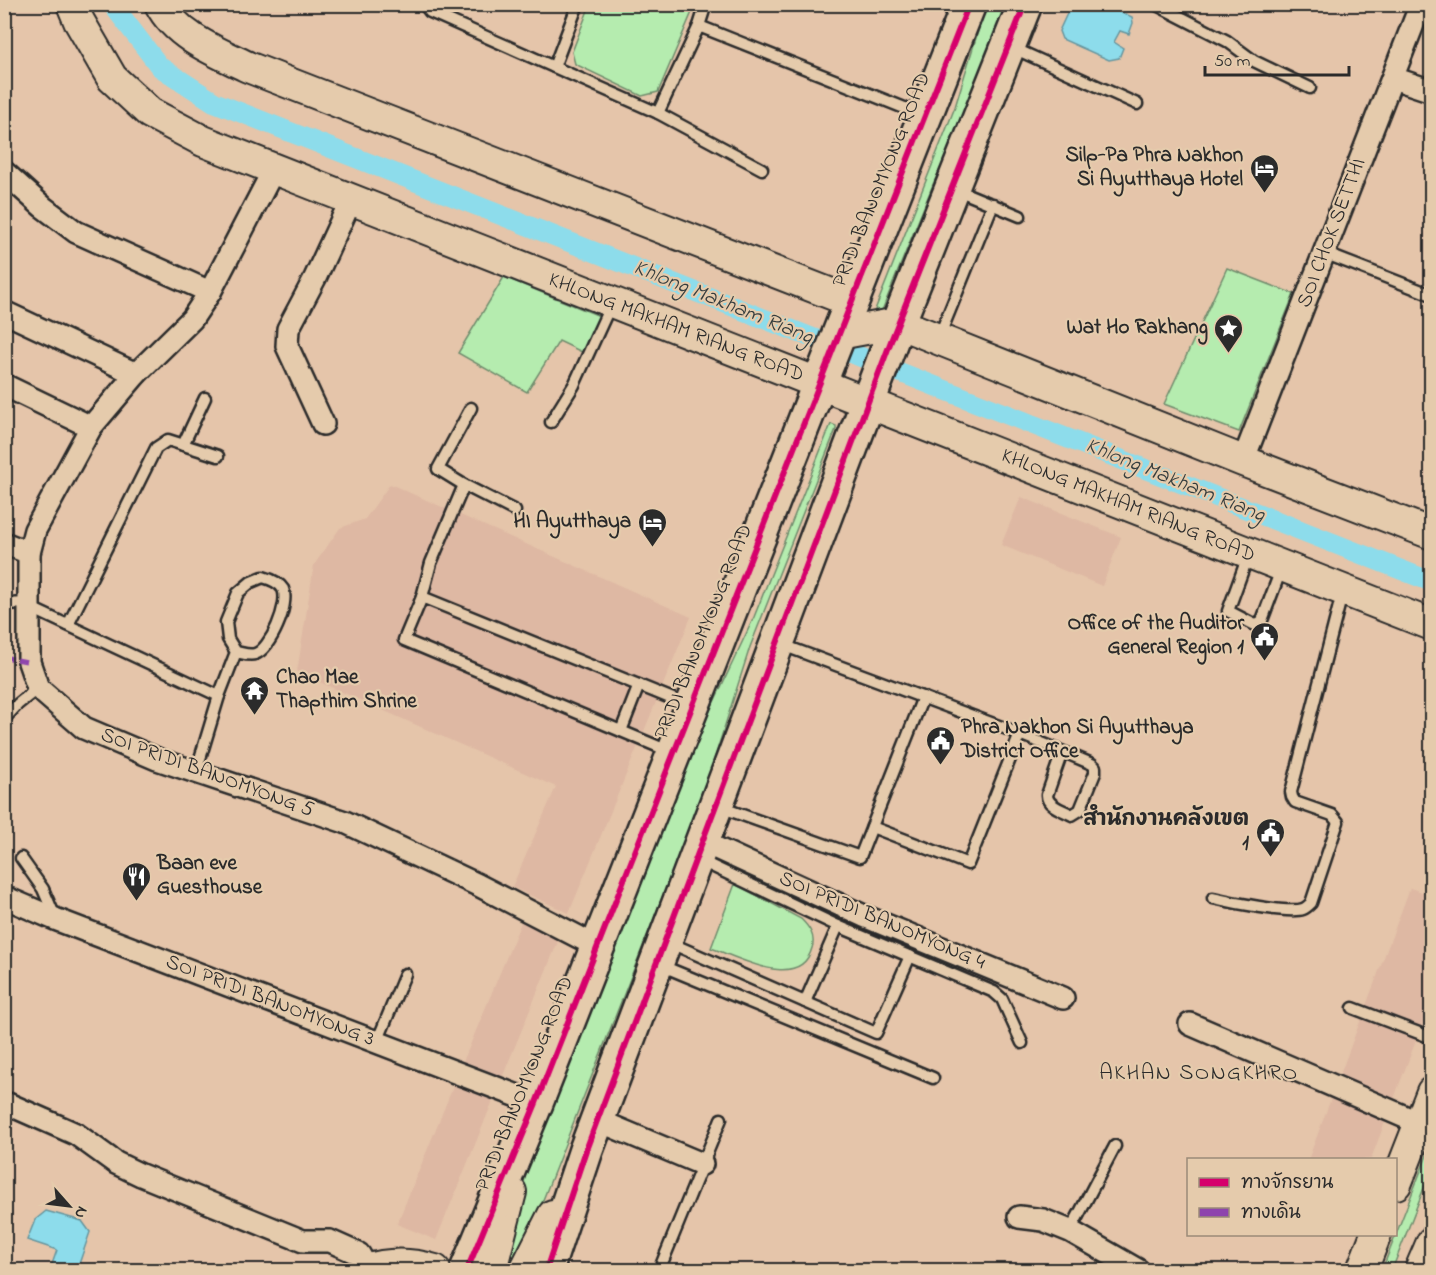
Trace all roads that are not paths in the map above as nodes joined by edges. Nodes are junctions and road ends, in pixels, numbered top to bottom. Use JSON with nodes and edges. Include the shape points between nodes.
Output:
{"nodes":[{"id":1,"x":72,"y":4,"type":"edge"},
{"id":2,"x":160,"y":4,"type":"edge"},
{"id":3,"x":424,"y":4,"type":"edge"},
{"id":4,"x":578,"y":4,"type":"edge"},
{"id":5,"x":706,"y":4,"type":"edge"},
{"id":6,"x":969,"y":4,"type":"edge"},
{"id":7,"x":1024,"y":4,"type":"edge"},
{"id":8,"x":1155,"y":4,"type":"edge"},
{"id":9,"x":1421,"y":4,"type":"edge"},
{"id":10,"x":699,"y":26,"type":"junction"},
{"id":11,"x":1008,"y":46,"type":"junction"},
{"id":12,"x":554,"y":67,"type":"junction"},
{"id":13,"x":1393,"y":78,"type":"junction"},
{"id":14,"x":1310,"y":88,"type":"dead end"},
{"id":15,"x":1431,"y":91,"type":"edge"},
{"id":16,"x":1137,"y":105,"type":"dead end"},
{"id":17,"x":658,"y":113,"type":"junction"},
{"id":18,"x":925,"y":116,"type":"junction"},
{"id":19,"x":274,"y":169,"type":"junction"},
{"id":20,"x":762,"y":169,"type":"dead end"},
{"id":21,"x":4,"y":172,"type":"edge"},
{"id":22,"x":952,"y":187,"type":"junction"},
{"id":23,"x":351,"y":200,"type":"junction"},
{"id":24,"x":993,"y":204,"type":"junction"},
{"id":25,"x":1020,"y":216,"type":"dead end"},
{"id":26,"x":1324,"y":254,"type":"junction"},
{"id":27,"x":210,"y":292,"type":"junction"},
{"id":28,"x":1431,"y":295,"type":"edge"},
{"id":29,"x":612,"y":302,"type":"junction"},
{"id":30,"x":4,"y":312,"type":"edge"},
{"id":31,"x":865,"y":325,"type":"junction"},
{"id":32,"x":938,"y":338,"type":"junction"},
{"id":33,"x":136,"y":374,"type":"junction"},
{"id":34,"x":823,"y":376,"type":"junction"},
{"id":35,"x":4,"y":385,"type":"edge"},
{"id":36,"x":871,"y":395,"type":"junction"},
{"id":37,"x":205,"y":398,"type":"dead end"},
{"id":38,"x":471,"y":408,"type":"dead end"},
{"id":39,"x":551,"y":422,"type":"dead end"},
{"id":40,"x":322,"y":424,"type":"dead end"},
{"id":41,"x":91,"y":427,"type":"junction"},
{"id":42,"x":183,"y":445,"type":"junction"},
{"id":43,"x":218,"y":456,"type":"dead end"},
{"id":44,"x":1243,"y":461,"type":"junction"},
{"id":45,"x":464,"y":485,"type":"junction"},
{"id":46,"x":515,"y":511,"type":"dead end"},
{"id":47,"x":1431,"y":534,"type":"edge"},
{"id":48,"x":4,"y":543,"type":"edge"},
{"id":49,"x":29,"y":553,"type":"junction"},
{"id":50,"x":1249,"y":554,"type":"junction"},
{"id":51,"x":1282,"y":566,"type":"junction"},
{"id":52,"x":1343,"y":590,"type":"junction"},
{"id":53,"x":422,"y":597,"type":"junction"},
{"id":54,"x":4,"y":604,"type":"edge"},
{"id":55,"x":29,"y":605,"type":"junction"},
{"id":56,"x":68,"y":625,"type":"junction"},
{"id":57,"x":1431,"y":625,"type":"edge"},
{"id":58,"x":778,"y":643,"type":"junction"},
{"id":59,"x":236,"y":652,"type":"junction"},
{"id":60,"x":639,"y":685,"type":"junction"},
{"id":61,"x":38,"y":688,"type":"junction"},
{"id":62,"x":219,"y":696,"type":"junction"},
{"id":63,"x":923,"y":697,"type":"junction"},
{"id":64,"x":692,"y":707,"type":"junction"},
{"id":65,"x":4,"y":719,"type":"edge"},
{"id":66,"x":621,"y":731,"type":"junction"},
{"id":67,"x":1020,"y":734,"type":"junction"},
{"id":68,"x":1062,"y":752,"type":"junction"},
{"id":69,"x":674,"y":754,"type":"junction"},
{"id":70,"x":196,"y":772,"type":"junction"},
{"id":71,"x":716,"y":805,"type":"junction"},
{"id":72,"x":872,"y":827,"type":"junction"},
{"id":73,"x":699,"y":850,"type":"junction"},
{"id":74,"x":21,"y":858,"type":"dead end"},
{"id":75,"x":4,"y":897,"type":"edge"},
{"id":76,"x":1213,"y":898,"type":"dead end"},
{"id":77,"x":55,"y":919,"type":"junction"},
{"id":78,"x":838,"y":926,"type":"junction"},
{"id":79,"x":598,"y":947,"type":"junction"},
{"id":80,"x":661,"y":952,"type":"junction"},
{"id":81,"x":910,"y":956,"type":"junction"},
{"id":82,"x":405,"y":974,"type":"dead end"},
{"id":83,"x":1063,"y":998,"type":"dead end"},
{"id":84,"x":805,"y":1002,"type":"junction"},
{"id":85,"x":1353,"y":1008,"type":"dead end"},
{"id":86,"x":1190,"y":1024,"type":"dead end"},
{"id":87,"x":1431,"y":1038,"type":"edge"},
{"id":88,"x":377,"y":1042,"type":"junction"},
{"id":89,"x":1022,"y":1043,"type":"dead end"},
{"id":90,"x":933,"y":1078,"type":"dead end"},
{"id":91,"x":1431,"y":1092,"type":"edge"},
{"id":92,"x":8,"y":1104,"type":"dead end"},
{"id":93,"x":533,"y":1111,"type":"junction"},
{"id":94,"x":721,"y":1119,"type":"dead end"},
{"id":95,"x":597,"y":1120,"type":"junction"},
{"id":96,"x":1419,"y":1123,"type":"junction"},
{"id":97,"x":1115,"y":1146,"type":"dead end"},
{"id":98,"x":586,"y":1150,"type":"junction"},
{"id":99,"x":702,"y":1164,"type":"junction"},
{"id":100,"x":1397,"y":1179,"type":"edge"},
{"id":101,"x":1019,"y":1217,"type":"dead end"},
{"id":102,"x":1070,"y":1231,"type":"junction"},
{"id":103,"x":1375,"y":1236,"type":"edge"},
{"id":104,"x":1431,"y":1242,"type":"edge"},
{"id":105,"x":660,"y":1268,"type":"dead end"},
{"id":106,"x":367,"y":1270,"type":"edge"},
{"id":107,"x":435,"y":1270,"type":"edge"},
{"id":108,"x":467,"y":1270,"type":"edge"},
{"id":109,"x":491,"y":1270,"type":"edge"},
{"id":110,"x":525,"y":1270,"type":"edge"},
{"id":111,"x":546,"y":1270,"type":"edge"},
{"id":112,"x":1138,"y":1270,"type":"edge"},
{"id":113,"x":1362,"y":1270,"type":"edge"},
{"id":114,"x":1420,"y":1270,"type":"edge"}],
"edges":[{"from":1,"to":19,"type":"street","name":"KHLONG MAKHAM RIANG ROAD","via":[[111,78],[150,113],[203,141]]},
{"from":2,"to":31,"type":"street","via":[[166,16],[203,45],[248,67]]},
{"from":3,"to":12,"type":"lane","via":[[430,12]]},
{"from":4,"to":12,"type":"lane"},
{"from":5,"to":10,"type":"lane"},
{"from":6,"to":18,"type":"main road","name":"PRIDI BANOMYONG ROAD"},
{"from":7,"to":11,"type":"main road","name":"PRIDI BANOMYONG ROAD"},
{"from":8,"to":14,"type":"lane"},
{"from":9,"to":13,"type":"street","name":"SOI CHOK SETTHI"},
{"from":10,"to":17,"type":"lane"},
{"from":10,"to":18,"type":"lane"},
{"from":11,"to":16,"type":"lane"},
{"from":11,"to":22,"type":"main road","name":"PRIDI BANOMYONG ROAD"},
{"from":12,"to":17,"type":"lane"},
{"from":13,"to":15,"type":"street"},
{"from":13,"to":26,"type":"street","name":"SOI CHOK SETTHI"},
{"from":17,"to":20,"type":"lane"},
{"from":18,"to":31,"type":"main road","name":"PRIDI BANOMYONG ROAD"},
{"from":19,"to":23,"type":"street","name":"KHLONG MAKHAM RIANG ROAD"},
{"from":19,"to":27,"type":"street"},
{"from":21,"to":27,"type":"street","via":[[76,232]]},
{"from":22,"to":24,"type":"lane"},
{"from":22,"to":31,"type":"main road","name":"PRIDI BANOMYONG ROAD"},
{"from":23,"to":29,"type":"street","name":"KHLONG MAKHAM RIANG ROAD"},
{"from":23,"to":40,"type":"street","via":[[288,329],[287,346]]},
{"from":24,"to":25,"type":"lane"},
{"from":24,"to":32,"type":"lane"},
{"from":26,"to":28,"type":"lane"},
{"from":26,"to":44,"type":"street","name":"SOI CHOK SETTHI"},
{"from":27,"to":33,"type":"street","via":[[192,318]]},
{"from":29,"to":34,"type":"street","name":"KHLONG MAKHAM RIANG ROAD"},
{"from":29,"to":39,"type":"lane","via":[[574,385]]},
{"from":30,"to":33,"type":"street"},
{"from":31,"to":32,"type":"street"},
{"from":31,"to":34,"type":"main road","name":"PRIDI BANOMYONG ROAD"},
{"from":31,"to":36,"type":"main road","name":"PRIDI BANOMYONG ROAD"},
{"from":32,"to":44,"type":"street"},
{"from":33,"to":41,"type":"street"},
{"from":34,"to":36,"type":"street","name":"KHLONG MAKHAM RIANG ROAD"},
{"from":34,"to":64,"type":"main road","name":"PRIDI BANOMYONG ROAD"},
{"from":35,"to":41,"type":"street"},
{"from":36,"to":50,"type":"street","name":"KHLONG MAKHAM RIANG ROAD"},
{"from":36,"to":58,"type":"main road","name":"PRIDI BANOMYONG ROAD"},
{"from":37,"to":42,"type":"lane"},
{"from":38,"to":45,"type":"lane","via":[[438,469]]},
{"from":41,"to":49,"type":"street","via":[[35,530]]},
{"from":42,"to":43,"type":"lane"},
{"from":42,"to":56,"type":"lane","via":[[168,440],[156,448]]},
{"from":44,"to":47,"type":"street"},
{"from":45,"to":46,"type":"lane"},
{"from":45,"to":53,"type":"lane","via":[[431,563]]},
{"from":48,"to":49,"type":"street"},
{"from":49,"to":55,"type":"street"},
{"from":50,"to":51,"type":"street","name":"KHLONG MAKHAM RIANG ROAD"},
{"from":50,"to":51,"type":"lane","via":[[1228,611],[1255,625],[1261,623]]},
{"from":51,"to":52,"type":"street","name":"KHLONG MAKHAM RIANG ROAD"},
{"from":52,"to":57,"type":"street","name":"KHLONG MAKHAM RIANG ROAD"},
{"from":52,"to":76,"type":"lane","via":[[1291,792],[1295,802],[1332,815],[1338,822],[1311,903],[1305,909],[1295,910]]},
{"from":53,"to":60,"type":"lane"},
{"from":53,"to":66,"type":"lane","via":[[404,640]]},
{"from":54,"to":55,"type":"lane"},
{"from":55,"to":56,"type":"lane"},
{"from":55,"to":61,"type":"street","via":[[29,662]]},
{"from":56,"to":62,"type":"lane"},
{"from":58,"to":63,"type":"lane"},
{"from":58,"to":71,"type":"main road","name":"PRIDI BANOMYONG ROAD"},
{"from":59,"to":59,"type":"lane","via":[[253,655],[265,649],[275,631],[286,600],[282,588],[273,580],[263,577],[238,593],[226,622],[228,639]]},
{"from":59,"to":62,"type":"lane"},
{"from":60,"to":64,"type":"lane"},
{"from":60,"to":66,"type":"lane"},
{"from":61,"to":65,"type":"lane"},
{"from":61,"to":70,"type":"street","name":"SOI PRIDI BANOMYONG 5","via":[[84,728]]},
{"from":62,"to":70,"type":"lane"},
{"from":63,"to":67,"type":"lane"},
{"from":63,"to":72,"type":"lane"},
{"from":64,"to":69,"type":"main road","name":"PRIDI BANOMYONG ROAD"},
{"from":66,"to":69,"type":"lane"},
{"from":67,"to":68,"type":"lane"},
{"from":67,"to":72,"type":"lane","via":[[968,864]]},
{"from":68,"to":68,"type":"lane","via":[[1095,768],[1080,810],[1072,815],[1047,800]]},
{"from":69,"to":79,"type":"main road","name":"PRIDI BANOMYONG ROAD"},
{"from":70,"to":79,"type":"street","name":"SOI PRIDI BANOMYONG 5","via":[[345,822]]},
{"from":71,"to":72,"type":"lane","via":[[860,857]]},
{"from":71,"to":73,"type":"main road","name":"PRIDI BANOMYONG ROAD"},
{"from":73,"to":78,"type":"lane"},
{"from":73,"to":80,"type":"main road","name":"PRIDI BANOMYONG ROAD"},
{"from":73,"to":83,"type":"street","name":"SOI PRIDI BANOMYONG 4"},
{"from":74,"to":77,"type":"lane","via":[[43,889]]},
{"from":75,"to":77,"type":"street","name":"SOI PRIDI BANOMYONG 3"},
{"from":77,"to":88,"type":"street","name":"SOI PRIDI BANOMYONG 3"},
{"from":78,"to":81,"type":"lane"},
{"from":78,"to":84,"type":"lane"},
{"from":79,"to":93,"type":"main road","name":"PRIDI BANOMYONG ROAD"},
{"from":80,"to":84,"type":"lane"},
{"from":80,"to":90,"type":"lane"},
{"from":80,"to":95,"type":"main road","name":"PRIDI BANOMYONG ROAD"},
{"from":81,"to":84,"type":"lane","via":[[876,1033]]},
{"from":81,"to":89,"type":"lane","via":[[994,992],[1002,999]]},
{"from":82,"to":88,"type":"lane"},
{"from":85,"to":87,"type":"lane"},
{"from":86,"to":96,"type":"street"},
{"from":88,"to":93,"type":"street","name":"SOI PRIDI BANOMYONG 3"},
{"from":91,"to":96,"type":"street"},
{"from":92,"to":106,"type":"street","via":[[76,1134],[116,1163],[141,1175],[303,1240],[330,1241],[359,1254]]},
{"from":93,"to":108,"type":"main road","name":"PRIDI BANOMYONG ROAD"},
{"from":93,"to":109,"type":"street","name":"PRIDI BANOMYONG ROAD"},
{"from":94,"to":99,"type":"lane"},
{"from":95,"to":98,"type":"main road","name":"PRIDI BANOMYONG ROAD"},
{"from":95,"to":99,"type":"street"},
{"from":96,"to":100,"type":"street"},
{"from":97,"to":102,"type":"lane"},
{"from":98,"to":110,"type":"street","name":"PRIDI BANOMYONG ROAD"},
{"from":98,"to":111,"type":"main road","name":"PRIDI BANOMYONG ROAD"},
{"from":99,"to":105,"type":"lane"},
{"from":101,"to":102,"type":"street","via":[[1043,1220]]},
{"from":102,"to":112,"type":"street"},
{"from":103,"to":113,"type":"street"},
{"from":104,"to":114,"type":"street"},
{"from":106,"to":107,"type":"street","via":[[385,1264]]}]}
